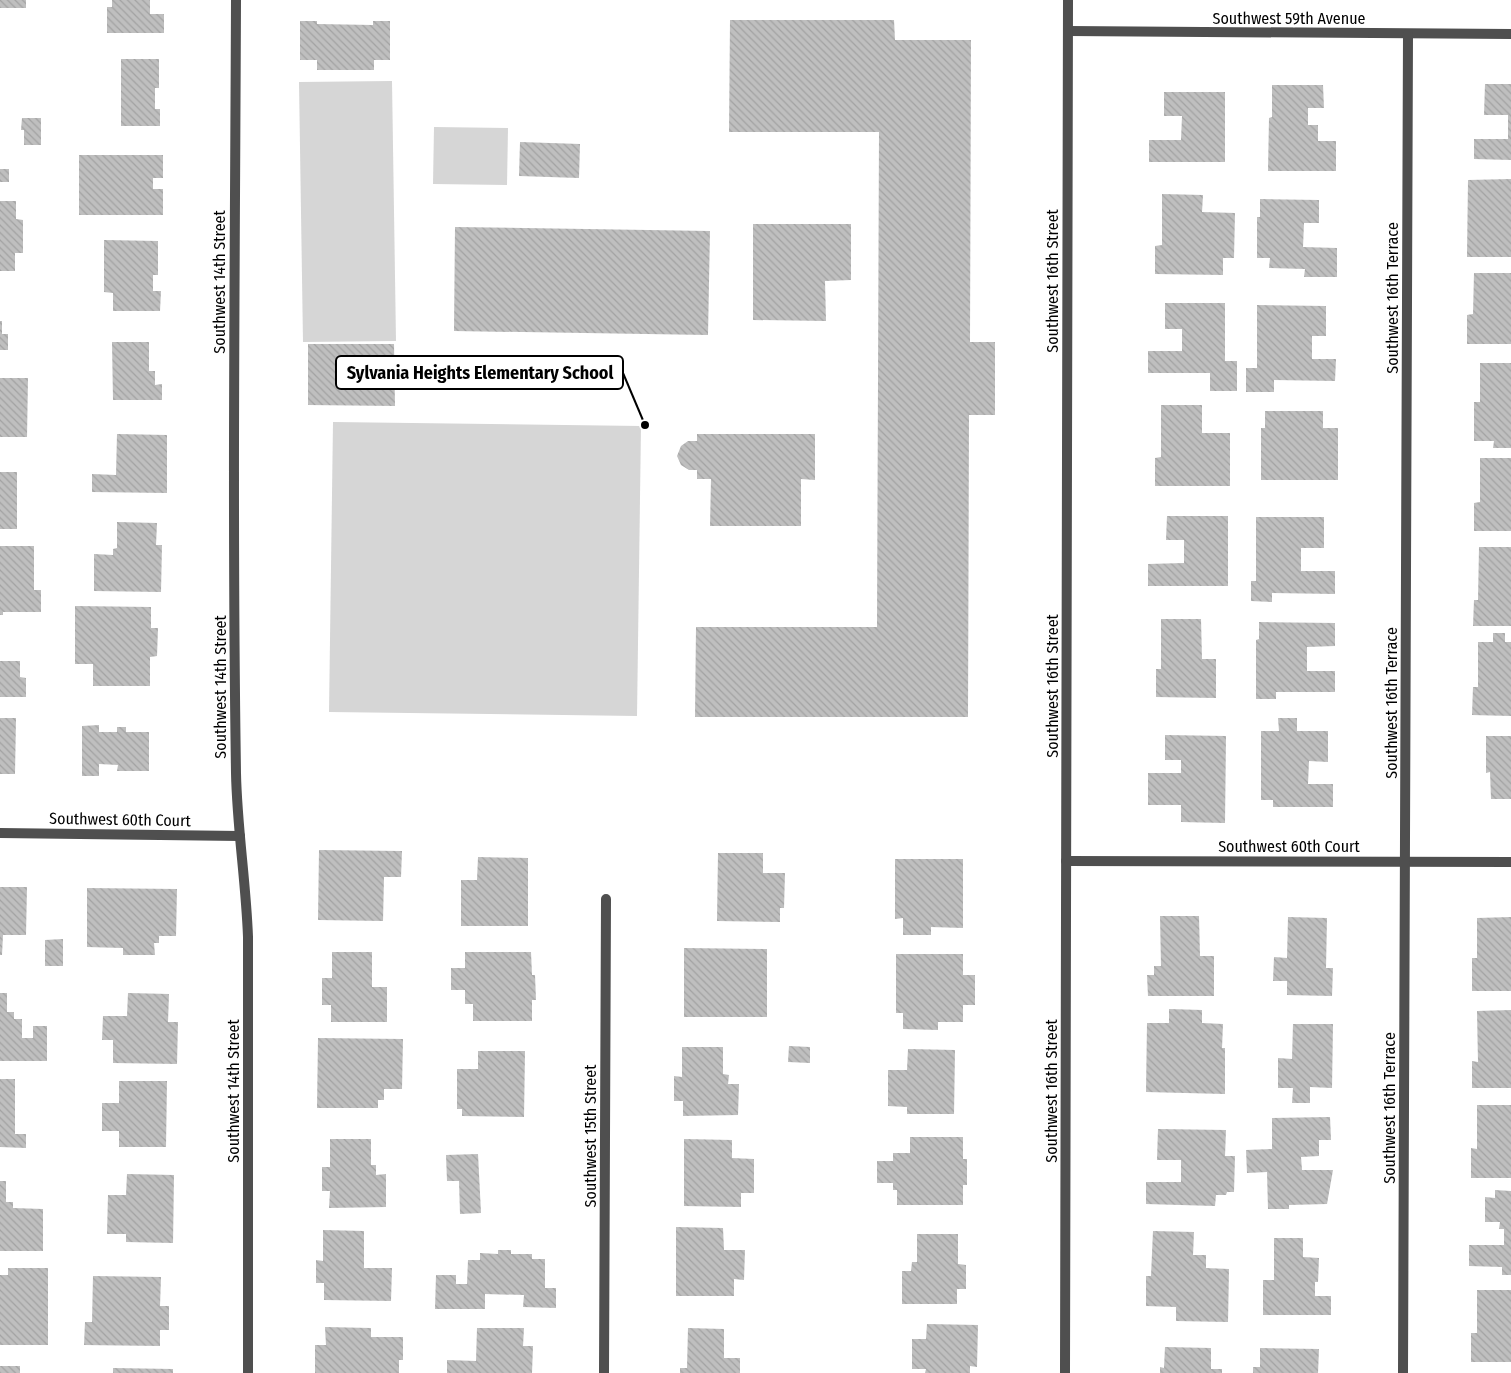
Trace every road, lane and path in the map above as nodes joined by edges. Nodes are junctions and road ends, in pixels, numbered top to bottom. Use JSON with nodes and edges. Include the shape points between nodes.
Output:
{"nodes":[{"id":1,"x":236,"y":0,"type":"edge"},
{"id":2,"x":1068,"y":0,"type":"edge"},
{"id":3,"x":1068,"y":31,"type":"junction"},
{"id":4,"x":1408,"y":34,"type":"junction"},
{"id":5,"x":1511,"y":34,"type":"edge"},
{"id":6,"x":0,"y":833,"type":"edge"},
{"id":7,"x":240,"y":836,"type":"junction"},
{"id":8,"x":1066,"y":861,"type":"junction"},
{"id":9,"x":1405,"y":861,"type":"junction"},
{"id":10,"x":1511,"y":862,"type":"edge"},
{"id":11,"x":606,"y":899,"type":"dead end"},
{"id":12,"x":248,"y":1373,"type":"edge"},
{"id":13,"x":604,"y":1373,"type":"edge"},
{"id":14,"x":1065,"y":1373,"type":"edge"},
{"id":15,"x":1404,"y":1373,"type":"edge"}],
"edges":[{"from":1,"to":7,"type":"street","name":"Southwest 14th Street","via":[[234,440],[236,776]]},
{"from":2,"to":3,"type":"street","name":"Southwest 16th Street"},
{"from":3,"to":4,"type":"street","name":"Southwest 59th Avenue"},
{"from":3,"to":8,"type":"street","name":"Southwest 16th Street"},
{"from":4,"to":5,"type":"street","name":"Southwest 59th Avenue"},
{"from":4,"to":9,"type":"street","name":"Southwest 16th Terrace"},
{"from":6,"to":7,"type":"street","name":"Southwest 60th Court"},
{"from":7,"to":12,"type":"street","name":"Southwest 14th Street","via":[[248,969]]},
{"from":8,"to":9,"type":"street","name":"Southwest 60th Court"},
{"from":8,"to":14,"type":"street","name":"Southwest 16th Street"},
{"from":9,"to":10,"type":"street","name":"Southwest 60th Court"},
{"from":9,"to":15,"type":"street","name":"Southwest 16th Terrace"},
{"from":11,"to":13,"type":"street","name":"Southwest 15th Street"}]}
